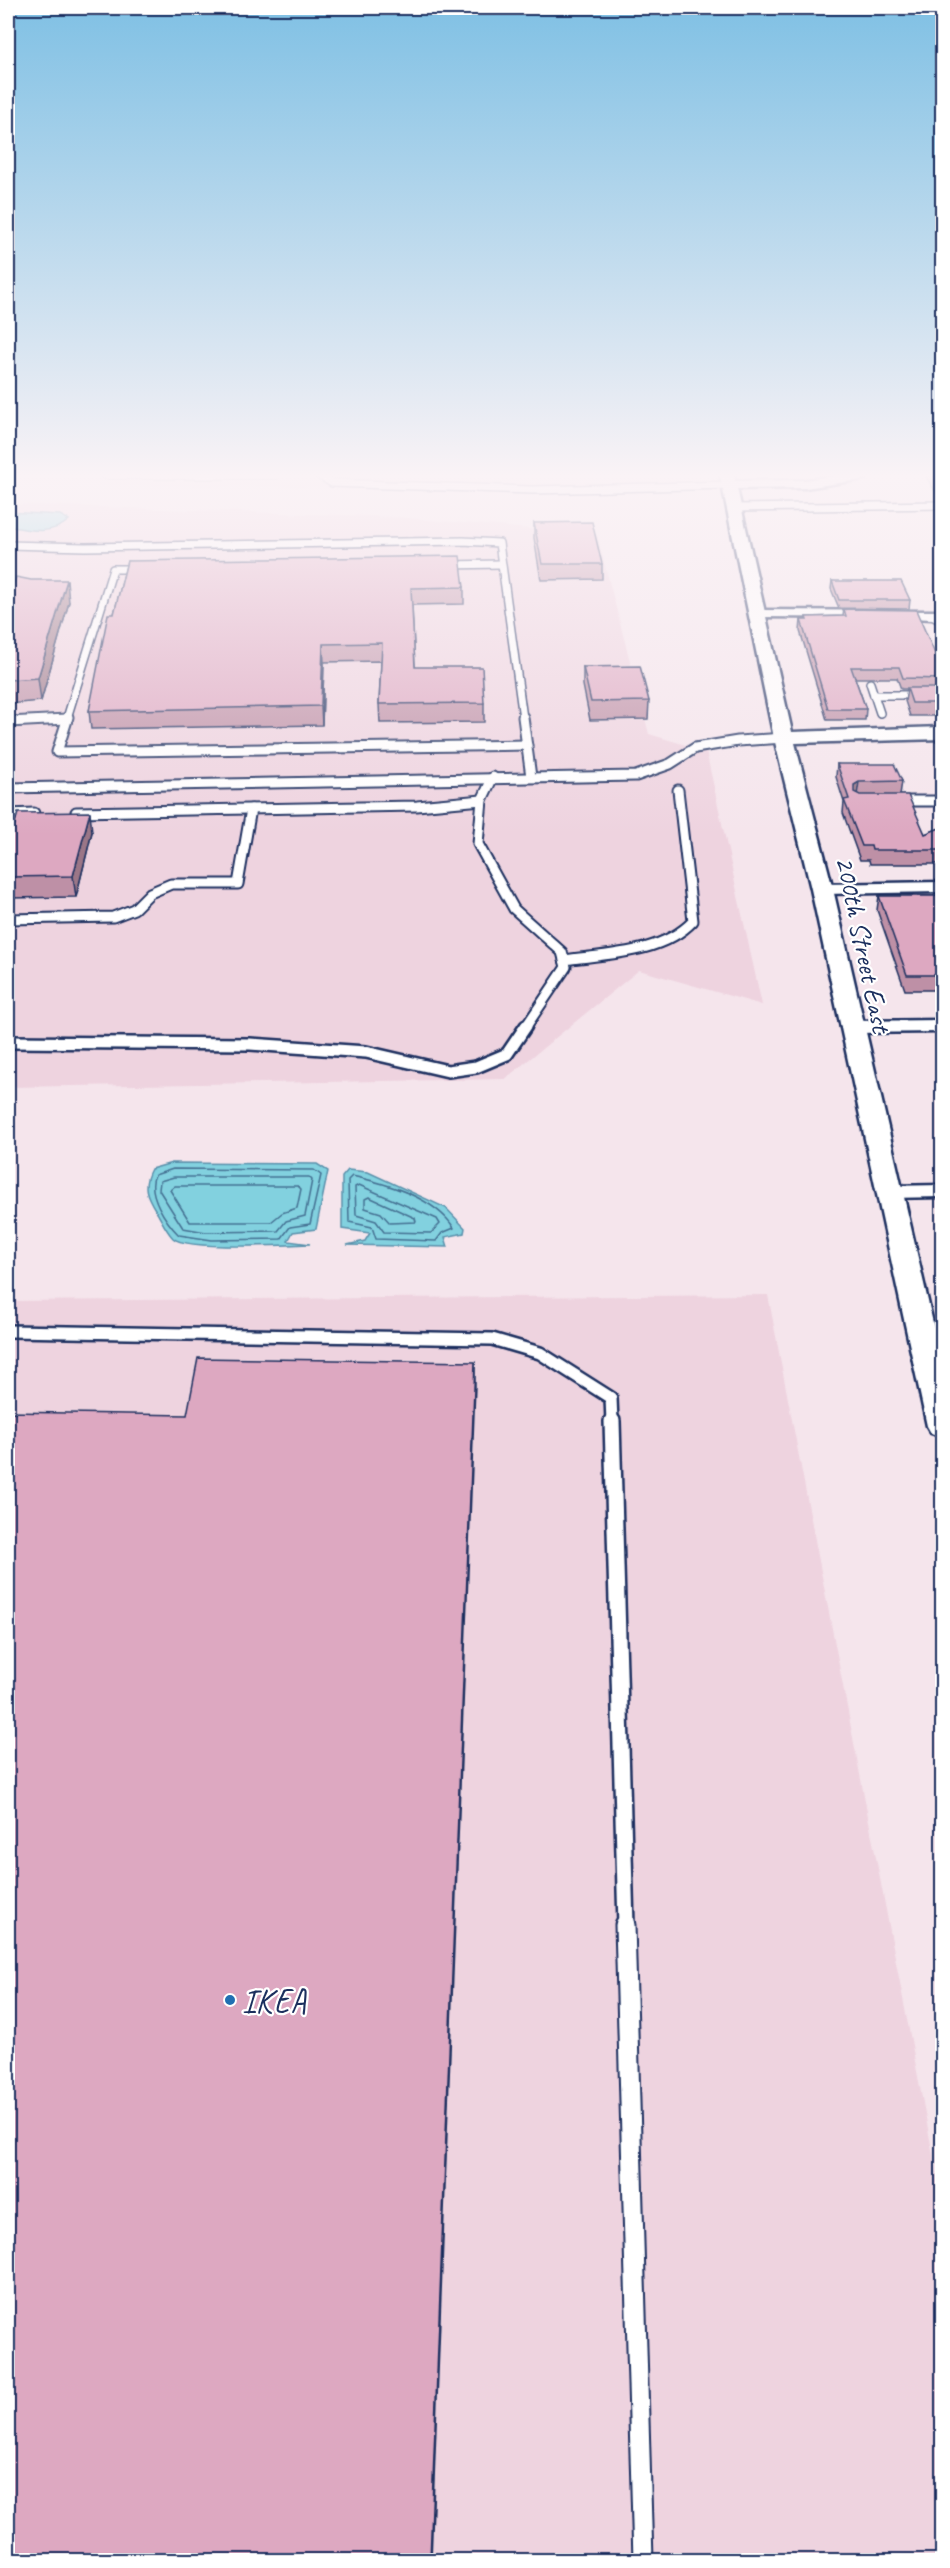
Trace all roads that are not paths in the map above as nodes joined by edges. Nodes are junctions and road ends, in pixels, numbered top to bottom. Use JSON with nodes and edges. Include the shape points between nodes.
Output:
{"nodes":[{"id":1,"x":105,"y":595,"type":"edge"},
{"id":2,"x":505,"y":595,"type":"edge"},
{"id":3,"x":754,"y":595,"type":"edge"},
{"id":4,"x":758,"y":614,"type":"junction"},
{"id":5,"x":939,"y":618,"type":"edge"},
{"id":6,"x":870,"y":683,"type":"dead end"},
{"id":7,"x":874,"y":695,"type":"junction"},
{"id":8,"x":942,"y":695,"type":"edge"},
{"id":9,"x":880,"y":713,"type":"dead end"},
{"id":10,"x":67,"y":719,"type":"junction"},
{"id":11,"x":8,"y":722,"type":"edge"},
{"id":12,"x":942,"y":733,"type":"edge"},
{"id":13,"x":784,"y":738,"type":"junction"},
{"id":14,"x":526,"y":746,"type":"junction"},
{"id":15,"x":493,"y":777,"type":"junction"},
{"id":16,"x":531,"y":777,"type":"junction"},
{"id":17,"x":8,"y":789,"type":"edge"},
{"id":18,"x":678,"y":790,"type":"dead end"},
{"id":19,"x":482,"y":800,"type":"junction"},
{"id":20,"x":890,"y":801,"type":"edge"},
{"id":21,"x":942,"y":801,"type":"edge"},
{"id":22,"x":251,"y":809,"type":"junction"},
{"id":23,"x":66,"y":812,"type":"edge"},
{"id":24,"x":42,"y":813,"type":"edge"},
{"id":25,"x":8,"y":814,"type":"edge"},
{"id":26,"x":942,"y":887,"type":"edge"},
{"id":27,"x":822,"y":889,"type":"junction"},
{"id":28,"x":8,"y":919,"type":"edge"},
{"id":29,"x":564,"y":960,"type":"junction"},
{"id":30,"x":942,"y":1026,"type":"edge"},
{"id":31,"x":851,"y":1027,"type":"junction"},
{"id":32,"x":8,"y":1042,"type":"edge"},
{"id":33,"x":942,"y":1191,"type":"edge"},
{"id":34,"x":889,"y":1192,"type":"junction"},
{"id":35,"x":8,"y":1331,"type":"edge"},
{"id":36,"x":942,"y":1425,"type":"edge"},
{"id":37,"x":643,"y":2560,"type":"edge"}],
"edges":[{"from":1,"to":10,"type":"lane"},
{"from":2,"to":14,"type":"lane"},
{"from":3,"to":4,"type":"street","name":"200th Street East"},
{"from":4,"to":5,"type":"street"},
{"from":4,"to":13,"type":"street","name":"200th Street East"},
{"from":6,"to":7,"type":"lane"},
{"from":7,"to":8,"type":"lane"},
{"from":7,"to":9,"type":"lane"},
{"from":10,"to":11,"type":"lane"},
{"from":10,"to":14,"type":"lane","via":[[57,752]]},
{"from":12,"to":13,"type":"street"},
{"from":13,"to":16,"type":"lane","via":[[695,748],[670,764],[636,776]]},
{"from":13,"to":27,"type":"street","name":"200th Street East"},
{"from":14,"to":16,"type":"lane"},
{"from":15,"to":16,"type":"lane"},
{"from":15,"to":17,"type":"lane"},
{"from":15,"to":19,"type":"lane"},
{"from":18,"to":29,"type":"lane","via":[[693,921],[688,930],[663,942]]},
{"from":19,"to":22,"type":"lane","via":[[417,806]]},
{"from":19,"to":29,"type":"lane","via":[[478,844],[514,909],[562,952]]},
{"from":20,"to":21,"type":"lane"},
{"from":22,"to":23,"type":"lane"},
{"from":22,"to":28,"type":"lane","via":[[238,884],[171,884],[150,893],[134,909],[113,917]]},
{"from":24,"to":25,"type":"lane"},
{"from":26,"to":27,"type":"street"},
{"from":27,"to":31,"type":"street","name":"200th Street East"},
{"from":29,"to":32,"type":"lane","via":[[566,967],[507,1054],[476,1067],[448,1071],[366,1052],[250,1044]]},
{"from":30,"to":31,"type":"street"},
{"from":31,"to":34,"type":"street","name":"200th Street East"},
{"from":33,"to":34,"type":"street"},
{"from":34,"to":36,"type":"street","name":"200th Street East"},
{"from":35,"to":37,"type":"lane","via":[[492,1339],[540,1353],[611,1398]]}]}
